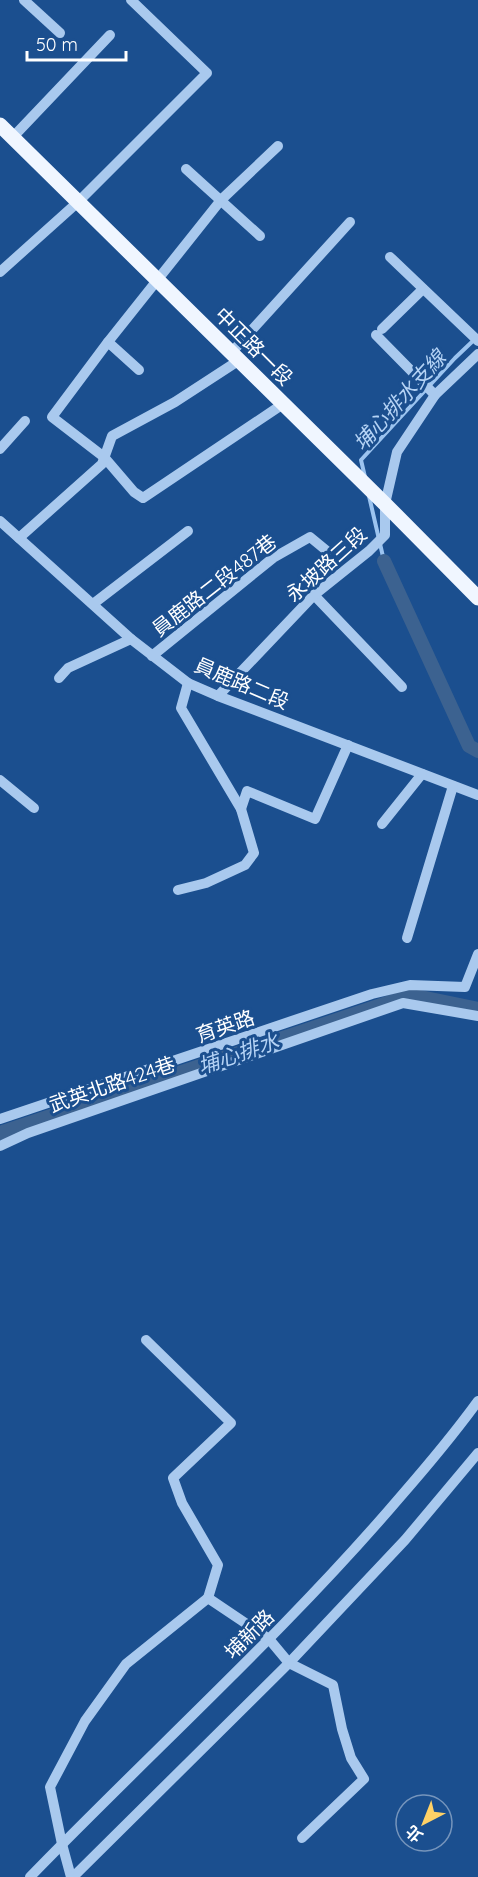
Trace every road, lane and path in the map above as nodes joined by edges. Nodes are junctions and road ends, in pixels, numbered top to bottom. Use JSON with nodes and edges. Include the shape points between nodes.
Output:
{"nodes":[{"id":1,"x":24,"y":0,"type":"edge"},
{"id":2,"x":131,"y":0,"type":"edge"},
{"id":3,"x":60,"y":33,"type":"dead end"},
{"id":4,"x":110,"y":35,"type":"dead end"},
{"id":5,"x":0,"y":125,"type":"edge"},
{"id":6,"x":13,"y":137,"type":"junction"},
{"id":7,"x":278,"y":146,"type":"dead end"},
{"id":8,"x":186,"y":169,"type":"dead end"},
{"id":9,"x":221,"y":200,"type":"junction"},
{"id":10,"x":78,"y":202,"type":"junction"},
{"id":11,"x":350,"y":222,"type":"dead end"},
{"id":12,"x":260,"y":236,"type":"dead end"},
{"id":13,"x":390,"y":257,"type":"dead end"},
{"id":14,"x":0,"y":272,"type":"edge"},
{"id":15,"x":157,"y":280,"type":"junction"},
{"id":16,"x":423,"y":289,"type":"junction"},
{"id":17,"x":478,"y":341,"type":"edge"},
{"id":18,"x":108,"y":342,"type":"junction"},
{"id":19,"x":478,"y":354,"type":"edge"},
{"id":20,"x":235,"y":357,"type":"junction"},
{"id":21,"x":139,"y":370,"type":"dead end"},
{"id":22,"x":435,"y":395,"type":"junction"},
{"id":23,"x":283,"y":404,"type":"junction"},
{"id":24,"x":25,"y":421,"type":"dead end"},
{"id":25,"x":0,"y":449,"type":"edge"},
{"id":26,"x":104,"y":457,"type":"junction"},
{"id":27,"x":385,"y":504,"type":"junction"},
{"id":28,"x":0,"y":521,"type":"edge"},
{"id":29,"x":188,"y":531,"type":"dead end"},
{"id":30,"x":19,"y":538,"type":"junction"},
{"id":31,"x":327,"y":550,"type":"dead end"},
{"id":32,"x":314,"y":595,"type":"junction"},
{"id":33,"x":478,"y":598,"type":"edge"},
{"id":34,"x":93,"y":604,"type":"junction"},
{"id":35,"x":130,"y":639,"type":"junction"},
{"id":36,"x":153,"y":656,"type":"junction"},
{"id":37,"x":59,"y":678,"type":"dead end"},
{"id":38,"x":188,"y":683,"type":"junction"},
{"id":39,"x":402,"y":687,"type":"dead end"},
{"id":40,"x":218,"y":696,"type":"junction"},
{"id":41,"x":348,"y":745,"type":"junction"},
{"id":42,"x":422,"y":774,"type":"junction"},
{"id":43,"x":0,"y":780,"type":"edge"},
{"id":44,"x":453,"y":786,"type":"junction"},
{"id":45,"x":478,"y":795,"type":"edge"},
{"id":46,"x":34,"y":808,"type":"dead end"},
{"id":47,"x":241,"y":809,"type":"junction"},
{"id":48,"x":382,"y":824,"type":"dead end"},
{"id":49,"x":178,"y":890,"type":"dead end"},
{"id":50,"x":407,"y":938,"type":"dead end"},
{"id":51,"x":478,"y":954,"type":"edge"},
{"id":52,"x":478,"y":1016,"type":"edge"},
{"id":53,"x":0,"y":1119,"type":"edge"},
{"id":54,"x":0,"y":1146,"type":"edge"},
{"id":55,"x":146,"y":1340,"type":"dead end"},
{"id":56,"x":478,"y":1401,"type":"edge"},
{"id":57,"x":478,"y":1453,"type":"edge"},
{"id":58,"x":208,"y":1598,"type":"junction"},
{"id":59,"x":269,"y":1639,"type":"junction"},
{"id":60,"x":289,"y":1663,"type":"junction"},
{"id":61,"x":302,"y":1838,"type":"dead end"},
{"id":62,"x":62,"y":1844,"type":"junction"},
{"id":63,"x":30,"y":1877,"type":"edge"},
{"id":64,"x":72,"y":1877,"type":"edge"}],
"edges":[{"from":1,"to":3,"type":"street"},
{"from":2,"to":10,"type":"street","via":[[207,74]]},
{"from":4,"to":6,"type":"street"},
{"from":5,"to":6,"type":"main road","name":"中正路一段"},
{"from":6,"to":10,"type":"main road","name":"中正路一段"},
{"from":7,"to":9,"type":"street"},
{"from":8,"to":9,"type":"street"},
{"from":9,"to":12,"type":"street"},
{"from":9,"to":15,"type":"street"},
{"from":10,"to":14,"type":"street"},
{"from":10,"to":15,"type":"main road","name":"中正路一段"},
{"from":11,"to":20,"type":"street"},
{"from":13,"to":16,"type":"street"},
{"from":15,"to":18,"type":"street"},
{"from":15,"to":20,"type":"main road","name":"中正路一段"},
{"from":16,"to":17,"type":"street"},
{"from":16,"to":22,"type":"street","via":[[379,332]]},
{"from":18,"to":21,"type":"street"},
{"from":18,"to":26,"type":"street","via":[[52,417]]},
{"from":19,"to":22,"type":"street","name":"永坡路三段"},
{"from":20,"to":23,"type":"main road","name":"中正路一段"},
{"from":20,"to":26,"type":"street","via":[[175,402],[112,436]]},
{"from":22,"to":27,"type":"street","name":"永坡路三段","via":[[397,452]]},
{"from":23,"to":26,"type":"street","via":[[143,498]]},
{"from":23,"to":27,"type":"main road","name":"中正路一段"},
{"from":24,"to":25,"type":"street"},
{"from":26,"to":30,"type":"street","via":[[102,464]]},
{"from":27,"to":32,"type":"street","name":"永坡路三段","via":[[385,535]]},
{"from":27,"to":33,"type":"main road","name":"中正路一段"},
{"from":28,"to":30,"type":"street","name":"員鹿路二段"},
{"from":29,"to":34,"type":"street"},
{"from":30,"to":34,"type":"street","name":"員鹿路二段"},
{"from":31,"to":36,"type":"street","name":"員鹿路二段487巷","via":[[310,537],[273,558]]},
{"from":32,"to":39,"type":"street"},
{"from":32,"to":40,"type":"street","name":"永坡路三段"},
{"from":34,"to":35,"type":"street","name":"員鹿路二段"},
{"from":35,"to":36,"type":"street","name":"員鹿路二段"},
{"from":35,"to":37,"type":"street","via":[[69,669]]},
{"from":36,"to":38,"type":"street","name":"員鹿路二段"},
{"from":38,"to":40,"type":"street","name":"員鹿路二段"},
{"from":38,"to":47,"type":"street","via":[[181,708]]},
{"from":40,"to":41,"type":"street","name":"員鹿路二段"},
{"from":41,"to":42,"type":"street","name":"員鹿路二段"},
{"from":41,"to":47,"type":"street","via":[[315,819],[247,791]]},
{"from":42,"to":44,"type":"street","name":"員鹿路二段"},
{"from":42,"to":48,"type":"street"},
{"from":43,"to":46,"type":"street"},
{"from":44,"to":45,"type":"street","name":"員鹿路二段"},
{"from":44,"to":50,"type":"street"},
{"from":47,"to":49,"type":"street","via":[[254,854],[245,865],[206,883]]},
{"from":51,"to":53,"type":"street","name":"育英路","via":[[465,987],[410,986],[372,994]]},
{"from":52,"to":54,"type":"street","name":"武英北路424巷","via":[[403,1003]]},
{"from":55,"to":58,"type":"street","via":[[231,1423],[173,1478],[182,1503],[218,1564]]},
{"from":56,"to":59,"type":"street","name":"埔新路","via":[[351,1555]]},
{"from":57,"to":60,"type":"street","via":[[405,1540]]},
{"from":58,"to":59,"type":"street"},
{"from":58,"to":62,"type":"street","via":[[126,1664],[85,1721],[50,1787]]},
{"from":59,"to":60,"type":"street"},
{"from":59,"to":62,"type":"street","name":"埔新路"},
{"from":60,"to":61,"type":"street","via":[[333,1685],[351,1758],[364,1779]]},
{"from":60,"to":64,"type":"street"},
{"from":62,"to":63,"type":"street","name":"埔新路"},
{"from":62,"to":64,"type":"street"}]}
